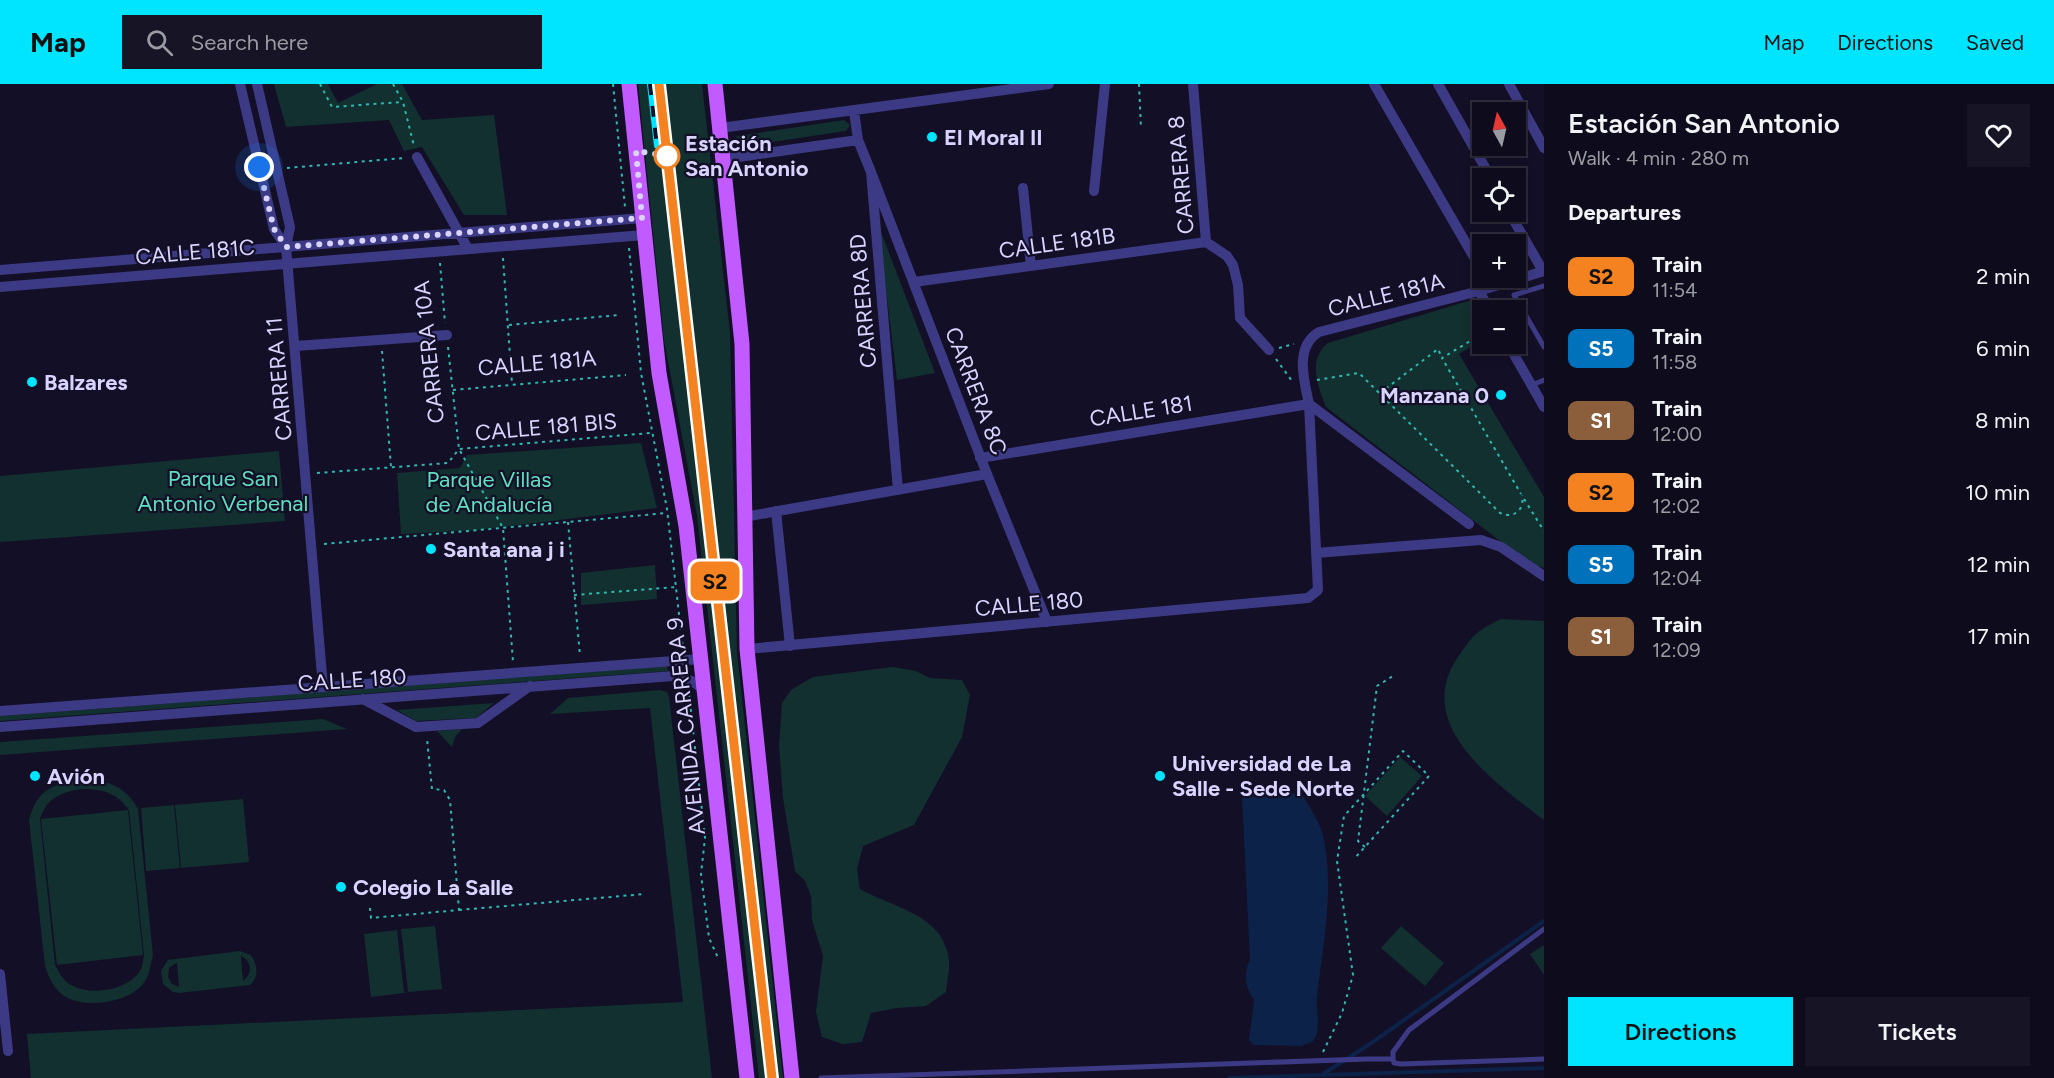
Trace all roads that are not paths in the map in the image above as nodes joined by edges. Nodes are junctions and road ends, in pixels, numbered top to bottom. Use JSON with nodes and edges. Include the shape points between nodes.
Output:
{"nodes":[{"id":1,"x":240,"y":84,"type":"edge"},
{"id":2,"x":257,"y":84,"type":"edge"},
{"id":3,"x":629,"y":84,"type":"edge"},
{"id":4,"x":715,"y":84,"type":"edge"},
{"id":5,"x":1049,"y":84,"type":"edge"},
{"id":6,"x":1105,"y":84,"type":"edge"},
{"id":7,"x":1192,"y":84,"type":"edge"},
{"id":8,"x":1374,"y":84,"type":"edge"},
{"id":9,"x":1438,"y":84,"type":"edge"},
{"id":10,"x":1509,"y":84,"type":"edge"},
{"id":11,"x":855,"y":111,"type":"junction"},
{"id":12,"x":720,"y":128,"type":"junction"},
{"id":13,"x":858,"y":140,"type":"junction"},
{"id":14,"x":1544,"y":148,"type":"edge"},
{"id":15,"x":417,"y":157,"type":"road end"},
{"id":16,"x":724,"y":159,"type":"junction"},
{"id":17,"x":1485,"y":168,"type":"edge"},
{"id":18,"x":871,"y":171,"type":"junction"},
{"id":19,"x":1023,"y":188,"type":"dead end"},
{"id":20,"x":1094,"y":191,"type":"dead end"},
{"id":21,"x":642,"y":218,"type":"junction"},
{"id":22,"x":1515,"y":222,"type":"edge"},
{"id":23,"x":459,"y":233,"type":"junction"},
{"id":24,"x":644,"y":235,"type":"junction"},
{"id":25,"x":1206,"y":242,"type":"junction"},
{"id":26,"x":286,"y":247,"type":"junction"},
{"id":27,"x":468,"y":249,"type":"junction"},
{"id":28,"x":1472,"y":254,"type":"edge"},
{"id":29,"x":289,"y":264,"type":"junction"},
{"id":30,"x":1031,"y":266,"type":"junction"},
{"id":31,"x":0,"y":270,"type":"edge"},
{"id":32,"x":1543,"y":271,"type":"edge"},
{"id":33,"x":914,"y":282,"type":"junction"},
{"id":34,"x":1544,"y":286,"type":"edge"},
{"id":35,"x":0,"y":287,"type":"edge"},
{"id":36,"x":1479,"y":291,"type":"junction"},
{"id":37,"x":1484,"y":300,"type":"edge"},
{"id":38,"x":447,"y":335,"type":"road end"},
{"id":39,"x":296,"y":346,"type":"junction"},
{"id":40,"x":1544,"y":347,"type":"edge"},
{"id":41,"x":1269,"y":350,"type":"road end"},
{"id":42,"x":1515,"y":354,"type":"edge"},
{"id":43,"x":1544,"y":380,"type":"edge"},
{"id":44,"x":1532,"y":385,"type":"junction"},
{"id":45,"x":1309,"y":404,"type":"junction"},
{"id":46,"x":1544,"y":407,"type":"edge"},
{"id":47,"x":980,"y":458,"type":"junction"},
{"id":48,"x":987,"y":474,"type":"junction"},
{"id":49,"x":898,"y":490,"type":"junction"},
{"id":50,"x":776,"y":512,"type":"junction"},
{"id":51,"x":744,"y":517,"type":"junction"},
{"id":52,"x":1469,"y":524,"type":"dead end"},
{"id":53,"x":1316,"y":553,"type":"junction"},
{"id":54,"x":1544,"y":576,"type":"edge"},
{"id":55,"x":1047,"y":622,"type":"junction"},
{"id":56,"x":790,"y":646,"type":"junction"},
{"id":57,"x":747,"y":650,"type":"junction"},
{"id":58,"x":701,"y":659,"type":"junction"},
{"id":59,"x":530,"y":686,"type":"junction"},
{"id":60,"x":323,"y":687,"type":"junction"},
{"id":61,"x":704,"y":690,"type":"junction"},
{"id":62,"x":363,"y":699,"type":"junction"},
{"id":63,"x":0,"y":711,"type":"edge"},
{"id":64,"x":0,"y":726,"type":"edge"},
{"id":65,"x":1544,"y":929,"type":"edge"},
{"id":66,"x":0,"y":974,"type":"edge"},
{"id":67,"x":8,"y":1051,"type":"dead end"},
{"id":68,"x":1393,"y":1059,"type":"junction"},
{"id":69,"x":1544,"y":1059,"type":"edge"},
{"id":70,"x":747,"y":1078,"type":"edge"},
{"id":71,"x":792,"y":1078,"type":"edge"},
{"id":72,"x":821,"y":1078,"type":"edge"}],
"edges":[{"from":1,"to":26,"type":"street","name":"CARRERA 11","via":[[274,229]]},
{"from":2,"to":26,"type":"street","name":"CARRERA 11","via":[[290,227]]},
{"from":3,"to":21,"type":"main road","name":"AVENIDA CARRERA 9"},
{"from":4,"to":12,"type":"main road"},
{"from":5,"to":11,"type":"street"},
{"from":6,"to":20,"type":"street"},
{"from":7,"to":25,"type":"street","name":"CARRERA 8"},
{"from":8,"to":28,"type":"street"},
{"from":9,"to":17,"type":"street"},
{"from":10,"to":14,"type":"street"},
{"from":11,"to":12,"type":"street"},
{"from":11,"to":13,"type":"street","name":"CARRERA 8D"},
{"from":12,"to":16,"type":"main road"},
{"from":13,"to":16,"type":"street"},
{"from":13,"to":18,"type":"street","name":"CARRERA 8D"},
{"from":15,"to":23,"type":"street"},
{"from":16,"to":51,"type":"main road","via":[[742,344]]},
{"from":18,"to":33,"type":"street","name":"CARRERA 8C"},
{"from":18,"to":49,"type":"street","name":"CARRERA 8D"},
{"from":19,"to":30,"type":"street"},
{"from":21,"to":23,"type":"street","name":"CALLE 181C"},
{"from":21,"to":24,"type":"main road","name":"AVENIDA CARRERA 9"},
{"from":22,"to":32,"type":"street"},
{"from":23,"to":26,"type":"street","name":"CALLE 181C"},
{"from":23,"to":27,"type":"street"},
{"from":24,"to":27,"type":"street","name":"CALLE 181C"},
{"from":24,"to":58,"type":"main road","name":"AVENIDA CARRERA 9","via":[[658,373],[686,526]]},
{"from":25,"to":30,"type":"street","name":"CALLE 181B"},
{"from":25,"to":41,"type":"street","name":"CARRERA 8","via":[[1233,265],[1240,318]]},
{"from":26,"to":29,"type":"street","name":"CARRERA 11"},
{"from":26,"to":31,"type":"street","name":"CALLE 181C"},
{"from":27,"to":29,"type":"street","name":"CALLE 181C"},
{"from":29,"to":35,"type":"street","name":"CALLE 181C"},
{"from":29,"to":39,"type":"street","name":"CARRERA 11"},
{"from":30,"to":33,"type":"street","name":"CALLE 181B"},
{"from":32,"to":36,"type":"street","name":"CALLE 181A"},
{"from":33,"to":47,"type":"street","name":"CARRERA 8C"},
{"from":34,"to":40,"type":"lane","via":[[1514,295]]},
{"from":36,"to":37,"type":"street"},
{"from":36,"to":45,"type":"street","name":"CALLE 181A","via":[[1319,332],[1307,343],[1304,382]]},
{"from":38,"to":39,"type":"street"},
{"from":39,"to":60,"type":"street","name":"CARRERA 11"},
{"from":42,"to":44,"type":"street"},
{"from":43,"to":44,"type":"lane"},
{"from":44,"to":46,"type":"street"},
{"from":45,"to":47,"type":"street","name":"CALLE 181"},
{"from":45,"to":52,"type":"street"},
{"from":45,"to":53,"type":"street"},
{"from":47,"to":48,"type":"street","name":"CARRERA 8C"},
{"from":48,"to":49,"type":"street"},
{"from":48,"to":55,"type":"street","name":"CARRERA 8C"},
{"from":49,"to":50,"type":"street"},
{"from":50,"to":51,"type":"street"},
{"from":50,"to":56,"type":"street"},
{"from":51,"to":57,"type":"main road"},
{"from":53,"to":54,"type":"street","via":[[1481,540],[1501,547]]},
{"from":53,"to":55,"type":"street","name":"CALLE 180","via":[[1318,590],[1308,598]]},
{"from":55,"to":56,"type":"street","name":"CALLE 180"},
{"from":56,"to":57,"type":"street","name":"CALLE 180"},
{"from":57,"to":71,"type":"main road"},
{"from":58,"to":60,"type":"street","name":"CALLE 180"},
{"from":58,"to":61,"type":"main road","name":"AVENIDA CARRERA 9"},
{"from":59,"to":61,"type":"street","name":"CALLE 180","via":[[673,676],[687,679]]},
{"from":59,"to":62,"type":"street","name":"CALLE 180"},
{"from":59,"to":62,"type":"street","via":[[478,723],[416,727]]},
{"from":60,"to":63,"type":"street","name":"CALLE 180"},
{"from":61,"to":70,"type":"main road","name":"AVENIDA CARRERA 9"},
{"from":62,"to":64,"type":"street","name":"CALLE 180"},
{"from":65,"to":68,"type":"lane","via":[[1409,1030],[1393,1052]]},
{"from":66,"to":67,"type":"street"},
{"from":68,"to":69,"type":"lane","via":[[1401,1064]]},
{"from":68,"to":72,"type":"lane"}]}
